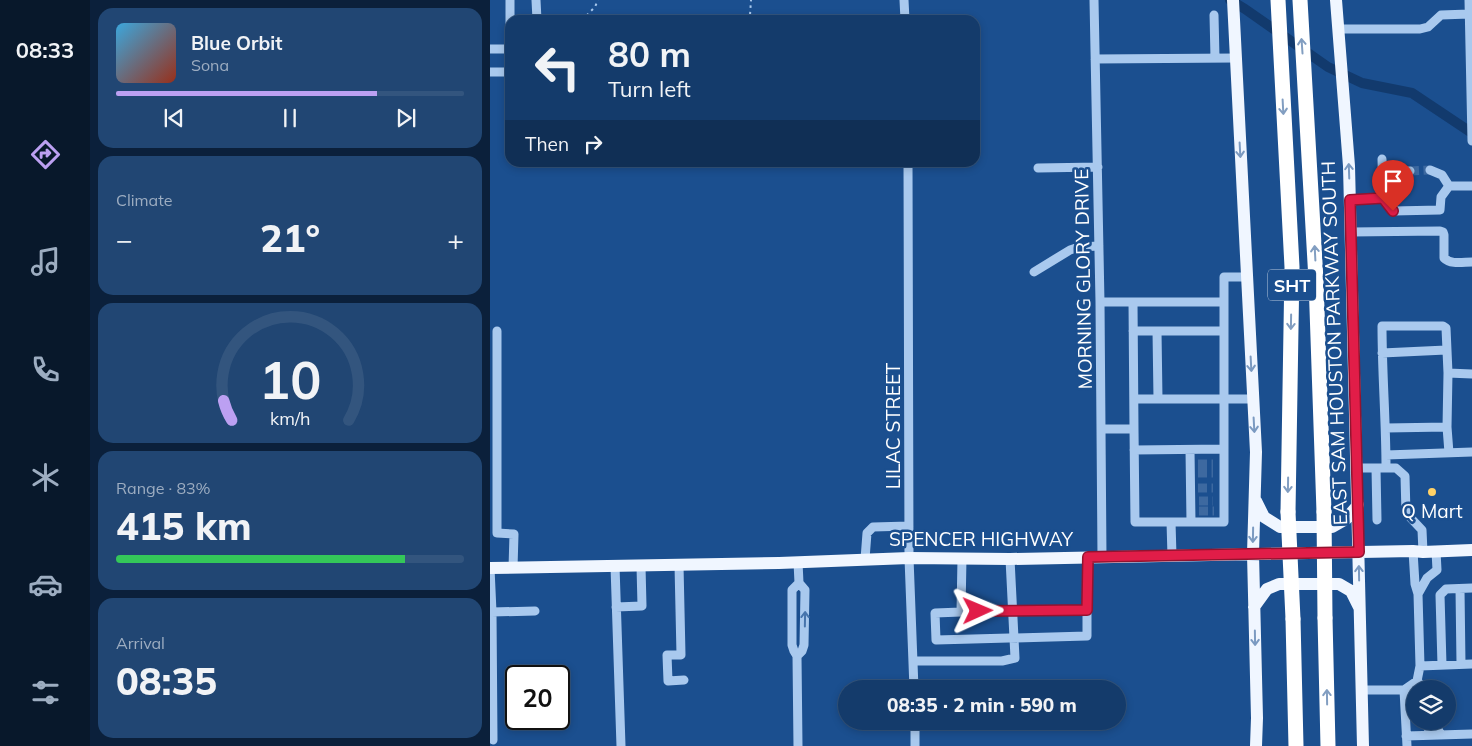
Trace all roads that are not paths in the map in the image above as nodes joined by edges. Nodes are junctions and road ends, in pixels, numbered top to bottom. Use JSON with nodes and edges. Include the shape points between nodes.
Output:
{"nodes":[{"id":1,"x":510,"y":0,"type":"edge"},
{"id":2,"x":536,"y":0,"type":"edge"},
{"id":3,"x":904,"y":0,"type":"edge"},
{"id":4,"x":1094,"y":0,"type":"edge"},
{"id":5,"x":1233,"y":0,"type":"edge"},
{"id":6,"x":1300,"y":0,"type":"edge"},
{"id":7,"x":1336,"y":0,"type":"edge"},
{"id":8,"x":1469,"y":0,"type":"edge"},
{"id":9,"x":1279,"y":4,"type":"edge"},
{"id":10,"x":1469,"y":14,"type":"junction"},
{"id":11,"x":510,"y":15,"type":"edge"},
{"id":12,"x":536,"y":15,"type":"edge"},
{"id":13,"x":905,"y":15,"type":"edge"},
{"id":14,"x":1214,"y":15,"type":"dead end"},
{"id":15,"x":1338,"y":29,"type":"junction"},
{"id":16,"x":490,"y":49,"type":"edge"},
{"id":17,"x":505,"y":49,"type":"edge"},
{"id":18,"x":1216,"y":58,"type":"junction"},
{"id":19,"x":1236,"y":58,"type":"junction"},
{"id":20,"x":1095,"y":59,"type":"junction"},
{"id":21,"x":490,"y":72,"type":"edge"},
{"id":22,"x":505,"y":72,"type":"edge"},
{"id":23,"x":1471,"y":97,"type":"edge"},
{"id":24,"x":1472,"y":141,"type":"edge"},
{"id":25,"x":1382,"y":159,"type":"dead end"},
{"id":26,"x":908,"y":167,"type":"edge"},
{"id":27,"x":1098,"y":167,"type":"junction"},
{"id":28,"x":1038,"y":168,"type":"dead end"},
{"id":29,"x":1430,"y":170,"type":"tunnel mouth"},
{"id":30,"x":1410,"y":171,"type":"tunnel mouth"},
{"id":31,"x":1382,"y":172,"type":"junction"},
{"id":32,"x":1449,"y":186,"type":"junction"},
{"id":33,"x":1472,"y":186,"type":"edge"},
{"id":34,"x":1383,"y":198,"type":"junction"},
{"id":35,"x":1350,"y":200,"type":"junction"},
{"id":36,"x":1351,"y":232,"type":"junction"},
{"id":37,"x":1100,"y":246,"type":"junction"},
{"id":38,"x":1472,"y":262,"type":"edge"},
{"id":39,"x":1034,"y":272,"type":"dead end"},
{"id":40,"x":1247,"y":277,"type":"junction"},
{"id":41,"x":1100,"y":302,"type":"junction"},
{"id":42,"x":1133,"y":302,"type":"junction"},
{"id":43,"x":1224,"y":302,"type":"junction"},
{"id":44,"x":497,"y":330,"type":"dead end"},
{"id":45,"x":1224,"y":330,"type":"junction"},
{"id":46,"x":1133,"y":331,"type":"junction"},
{"id":47,"x":1157,"y":331,"type":"junction"},
{"id":48,"x":1446,"y":350,"type":"junction"},
{"id":49,"x":1382,"y":353,"type":"junction"},
{"id":50,"x":1448,"y":373,"type":"junction"},
{"id":51,"x":1472,"y":374,"type":"edge"},
{"id":52,"x":1158,"y":399,"type":"junction"},
{"id":53,"x":1224,"y":399,"type":"junction"},
{"id":54,"x":1253,"y":399,"type":"junction"},
{"id":55,"x":1134,"y":400,"type":"junction"},
{"id":56,"x":1447,"y":427,"type":"junction"},
{"id":57,"x":1386,"y":428,"type":"junction"},
{"id":58,"x":1134,"y":429,"type":"junction"},
{"id":59,"x":1102,"y":430,"type":"junction"},
{"id":60,"x":1224,"y":449,"type":"junction"},
{"id":61,"x":1134,"y":450,"type":"junction"},
{"id":62,"x":1190,"y":450,"type":"junction"},
{"id":63,"x":1472,"y":452,"type":"edge"},
{"id":64,"x":1448,"y":453,"type":"junction"},
{"id":65,"x":1386,"y":455,"type":"junction"},
{"id":66,"x":1213,"y":468,"type":"tunnel mouth"},
{"id":67,"x":1224,"y":468,"type":"junction"},
{"id":68,"x":1357,"y":468,"type":"junction"},
{"id":69,"x":1376,"y":468,"type":"junction"},
{"id":70,"x":1386,"y":468,"type":"junction"},
{"id":71,"x":1224,"y":487,"type":"junction"},
{"id":72,"x":1213,"y":488,"type":"tunnel mouth"},
{"id":73,"x":1254,"y":496,"type":"junction"},
{"id":74,"x":1224,"y":500,"type":"junction"},
{"id":75,"x":1213,"y":501,"type":"tunnel mouth"},
{"id":76,"x":1358,"y":505,"type":"junction"},
{"id":77,"x":1214,"y":511,"type":"tunnel mouth"},
{"id":78,"x":1224,"y":511,"type":"junction"},
{"id":79,"x":1377,"y":520,"type":"dead end"},
{"id":80,"x":1171,"y":522,"type":"junction"},
{"id":81,"x":1191,"y":522,"type":"junction"},
{"id":82,"x":909,"y":526,"type":"junction"},
{"id":83,"x":1472,"y":550,"type":"edge"},
{"id":84,"x":1424,"y":551,"type":"junction"},
{"id":85,"x":1359,"y":552,"type":"junction"},
{"id":86,"x":1253,"y":554,"type":"junction"},
{"id":87,"x":1172,"y":556,"type":"junction"},
{"id":88,"x":1088,"y":557,"type":"junction"},
{"id":89,"x":1102,"y":557,"type":"junction"},
{"id":90,"x":909,"y":558,"type":"junction"},
{"id":91,"x":962,"y":558,"type":"junction"},
{"id":92,"x":1010,"y":559,"type":"junction"},
{"id":93,"x":866,"y":560,"type":"junction"},
{"id":94,"x":798,"y":562,"type":"junction"},
{"id":95,"x":679,"y":565,"type":"junction"},
{"id":96,"x":615,"y":566,"type":"junction"},
{"id":97,"x":641,"y":566,"type":"junction"},
{"id":98,"x":490,"y":568,"type":"edge"},
{"id":99,"x":513,"y":568,"type":"junction"},
{"id":100,"x":799,"y":583,"type":"junction"},
{"id":101,"x":1472,"y":588,"type":"edge"},
{"id":102,"x":1460,"y":589,"type":"junction"},
{"id":103,"x":1418,"y":594,"type":"junction"},
{"id":104,"x":1254,"y":606,"type":"junction"},
{"id":105,"x":616,"y":607,"type":"junction"},
{"id":106,"x":1360,"y":609,"type":"junction"},
{"id":107,"x":1087,"y":610,"type":"junction"},
{"id":108,"x":535,"y":611,"type":"dead end"},
{"id":109,"x":1012,"y":611,"type":"junction"},
{"id":110,"x":492,"y":612,"type":"junction"},
{"id":111,"x":961,"y":612,"type":"junction"},
{"id":112,"x":1014,"y":638,"type":"junction"},
{"id":113,"x":797,"y":656,"type":"junction"},
{"id":114,"x":914,"y":661,"type":"junction"},
{"id":115,"x":1461,"y":664,"type":"junction"},
{"id":116,"x":1472,"y":664,"type":"edge"},
{"id":117,"x":1442,"y":665,"type":"junction"},
{"id":118,"x":1420,"y":666,"type":"junction"},
{"id":119,"x":684,"y":680,"type":"dead end"},
{"id":120,"x":914,"y":680,"type":"edge"},
{"id":121,"x":1418,"y":680,"type":"edge"},
{"id":122,"x":1362,"y":690,"type":"junction"},
{"id":123,"x":1404,"y":690,"type":"joint"},
{"id":124,"x":914,"y":730,"type":"edge"},
{"id":125,"x":1430,"y":730,"type":"edge"},
{"id":126,"x":1472,"y":730,"type":"edge"},
{"id":127,"x":1472,"y":734,"type":"edge"},
{"id":128,"x":1406,"y":736,"type":"junction"},
{"id":129,"x":493,"y":740,"type":"dead end"},
{"id":130,"x":621,"y":746,"type":"edge"},
{"id":131,"x":798,"y":746,"type":"edge"},
{"id":132,"x":915,"y":746,"type":"edge"},
{"id":133,"x":1256,"y":746,"type":"edge"},
{"id":134,"x":1296,"y":746,"type":"edge"},
{"id":135,"x":1328,"y":746,"type":"edge"},
{"id":136,"x":1363,"y":746,"type":"edge"},
{"id":137,"x":1406,"y":746,"type":"edge"}],
"edges":[{"from":1,"to":11,"type":"street"},
{"from":2,"to":12,"type":"street"},
{"from":3,"to":13,"type":"street"},
{"from":4,"to":20,"type":"street","name":"MORNING GLORY DRIVE"},
{"from":5,"to":19,"type":"main road"},
{"from":135,"to":6,"type":"highway","number":"SHT","one_way":true,"bridge":true,"via":[[1316,280]]},
{"from":7,"to":15,"type":"main road","name":"EAST SAM HOUSTON PARKWAY SOUTH"},
{"from":8,"to":10,"type":"street"},
{"from":9,"to":134,"type":"highway","number":"SHT","one_way":true,"bridge":true,"via":[[1292,267],[1288,512]]},
{"from":10,"to":15,"type":"street","via":[[1441,15],[1428,27],[1420,29]]},
{"from":10,"to":23,"type":"street"},
{"from":14,"to":18,"type":"street"},
{"from":35,"to":15,"type":"main road","name":"EAST SAM HOUSTON PARKWAY SOUTH","one_way":true},
{"from":16,"to":17,"type":"street"},
{"from":18,"to":19,"type":"street"},
{"from":18,"to":20,"type":"street"},
{"from":19,"to":40,"type":"main road","one_way":true},
{"from":20,"to":27,"type":"street","name":"MORNING GLORY DRIVE"},
{"from":21,"to":22,"type":"street"},
{"from":23,"to":24,"type":"street"},
{"from":25,"to":31,"type":"street"},
{"from":26,"to":82,"type":"street","name":"LILAC STREET"},
{"from":27,"to":28,"type":"street"},
{"from":27,"to":37,"type":"street","name":"MORNING GLORY DRIVE"},
{"from":29,"to":32,"type":"street","via":[[1442,175]]},
{"from":30,"to":31,"type":"street"},
{"from":31,"to":34,"type":"street"},
{"from":32,"to":33,"type":"street"},
{"from":32,"to":34,"type":"street","via":[[1441,197],[1440,210],[1393,211]]},
{"from":34,"to":35,"type":"street"},
{"from":35,"to":36,"type":"main road","name":"EAST SAM HOUSTON PARKWAY SOUTH"},
{"from":36,"to":38,"type":"street","via":[[1440,231],[1444,235],[1444,258],[1447,261]]},
{"from":36,"to":68,"type":"main road","name":"EAST SAM HOUSTON PARKWAY SOUTH"},
{"from":37,"to":39,"type":"street","via":[[1070,250]]},
{"from":37,"to":41,"type":"street","name":"MORNING GLORY DRIVE"},
{"from":40,"to":43,"type":"street","via":[[1224,277]]},
{"from":40,"to":54,"type":"main road","one_way":true},
{"from":41,"to":42,"type":"street"},
{"from":41,"to":59,"type":"street","name":"MORNING GLORY DRIVE"},
{"from":42,"to":43,"type":"street"},
{"from":42,"to":46,"type":"street"},
{"from":43,"to":45,"type":"street"},
{"from":44,"to":99,"type":"street","via":[[497,533],[514,534]]},
{"from":45,"to":47,"type":"street"},
{"from":45,"to":53,"type":"street"},
{"from":46,"to":47,"type":"street"},
{"from":46,"to":55,"type":"street"},
{"from":47,"to":52,"type":"street"},
{"from":48,"to":49,"type":"street"},
{"from":48,"to":49,"type":"street","via":[[1446,328],[1443,326],[1382,326]]},
{"from":48,"to":50,"type":"street"},
{"from":49,"to":57,"type":"street"},
{"from":50,"to":51,"type":"street"},
{"from":50,"to":56,"type":"street"},
{"from":52,"to":53,"type":"street"},
{"from":52,"to":55,"type":"street"},
{"from":53,"to":54,"type":"street"},
{"from":53,"to":60,"type":"street"},
{"from":54,"to":73,"type":"main road","one_way":true},
{"from":55,"to":58,"type":"street"},
{"from":56,"to":57,"type":"street"},
{"from":56,"to":64,"type":"street"},
{"from":57,"to":65,"type":"street"},
{"from":58,"to":59,"type":"street"},
{"from":58,"to":61,"type":"street"},
{"from":59,"to":89,"type":"street","name":"MORNING GLORY DRIVE"},
{"from":60,"to":62,"type":"street"},
{"from":60,"to":67,"type":"street"},
{"from":61,"to":62,"type":"street"},
{"from":61,"to":80,"type":"street","via":[[1135,522]]},
{"from":62,"to":81,"type":"street","via":[[1195,501]]},
{"from":63,"to":64,"type":"street"},
{"from":64,"to":65,"type":"street"},
{"from":65,"to":70,"type":"street"},
{"from":66,"to":67,"type":"street"},
{"from":67,"to":71,"type":"street"},
{"from":68,"to":69,"type":"street"},
{"from":68,"to":76,"type":"main road","name":"EAST SAM HOUSTON PARKWAY SOUTH"},
{"from":69,"to":70,"type":"street"},
{"from":69,"to":79,"type":"street"},
{"from":70,"to":84,"type":"street","via":[[1396,468],[1405,476],[1406,514],[1422,530]]},
{"from":71,"to":72,"type":"street"},
{"from":71,"to":74,"type":"street"},
{"from":73,"to":76,"type":"main road","via":[[1264,517],[1280,527],[1332,527],[1346,519]]},
{"from":73,"to":86,"type":"main road","one_way":true},
{"from":74,"to":75,"type":"street"},
{"from":74,"to":78,"type":"street"},
{"from":76,"to":85,"type":"main road","name":"EAST SAM HOUSTON PARKWAY SOUTH"},
{"from":77,"to":78,"type":"street"},
{"from":78,"to":81,"type":"street","via":[[1224,522]]},
{"from":80,"to":81,"type":"street"},
{"from":80,"to":87,"type":"street"},
{"from":82,"to":90,"type":"street","name":"LILAC STREET"},
{"from":82,"to":93,"type":"street","via":[[873,527],[867,533]]},
{"from":83,"to":84,"type":"main road","name":"SPENCER HIGHWAY"},
{"from":84,"to":85,"type":"main road","name":"SPENCER HIGHWAY"},
{"from":84,"to":103,"type":"street","via":[[1415,584]]},
{"from":84,"to":103,"type":"street","via":[[1437,570],[1427,578]]},
{"from":85,"to":86,"type":"main road","name":"SPENCER HIGHWAY"},
{"from":106,"to":85,"type":"main road","name":"EAST SAM HOUSTON PARKWAY SOUTH","one_way":true},
{"from":86,"to":87,"type":"main road","name":"SPENCER HIGHWAY"},
{"from":86,"to":104,"type":"main road"},
{"from":87,"to":89,"type":"main road","name":"SPENCER HIGHWAY"},
{"from":88,"to":89,"type":"main road","name":"SPENCER HIGHWAY"},
{"from":88,"to":92,"type":"main road","name":"SPENCER HIGHWAY"},
{"from":88,"to":107,"type":"street"},
{"from":90,"to":91,"type":"main road","name":"SPENCER HIGHWAY"},
{"from":90,"to":93,"type":"main road","name":"SPENCER HIGHWAY"},
{"from":90,"to":114,"type":"street","name":"LILAC STREET"},
{"from":91,"to":92,"type":"main road","name":"SPENCER HIGHWAY"},
{"from":91,"to":111,"type":"street"},
{"from":92,"to":109,"type":"street"},
{"from":93,"to":94,"type":"main road","name":"SPENCER HIGHWAY"},
{"from":94,"to":95,"type":"main road","name":"SPENCER HIGHWAY"},
{"from":94,"to":100,"type":"street"},
{"from":95,"to":97,"type":"main road","name":"SPENCER HIGHWAY"},
{"from":95,"to":119,"type":"street","via":[[681,655],[667,656],[668,681]]},
{"from":96,"to":97,"type":"main road","name":"SPENCER HIGHWAY"},
{"from":96,"to":99,"type":"main road","name":"SPENCER HIGHWAY"},
{"from":96,"to":105,"type":"street"},
{"from":97,"to":105,"type":"street","via":[[642,606]]},
{"from":98,"to":99,"type":"main road","name":"SPENCER HIGHWAY"},
{"from":98,"to":110,"type":"street"},
{"from":100,"to":113,"type":"street","via":[[792,590],[792,645]]},
{"from":113,"to":100,"type":"street","one_way":true,"via":[[804,645],[805,590]]},
{"from":101,"to":102,"type":"street"},
{"from":102,"to":115,"type":"street"},
{"from":102,"to":117,"type":"street","via":[[1446,589],[1440,595]]},
{"from":103,"to":118,"type":"street"},
{"from":104,"to":106,"type":"main road","via":[[1267,590],[1280,584],[1338,584],[1351,591]]},
{"from":104,"to":133,"type":"main road","one_way":true},
{"from":105,"to":130,"type":"street"},
{"from":106,"to":122,"type":"main road","name":"EAST SAM HOUSTON PARKWAY SOUTH"},
{"from":107,"to":109,"type":"street"},
{"from":107,"to":112,"type":"street","via":[[1087,636]]},
{"from":108,"to":110,"type":"street"},
{"from":109,"to":111,"type":"street"},
{"from":109,"to":112,"type":"street"},
{"from":110,"to":129,"type":"street"},
{"from":111,"to":112,"type":"street","via":[[935,613],[936,640]]},
{"from":112,"to":114,"type":"street","via":[[1015,658],[1002,661]]},
{"from":113,"to":131,"type":"street"},
{"from":114,"to":120,"type":"street","name":"LILAC STREET"},
{"from":115,"to":116,"type":"street"},
{"from":115,"to":117,"type":"street"},
{"from":117,"to":118,"type":"street"},
{"from":118,"to":121,"type":"street"},
{"from":122,"to":123,"type":"street"},
{"from":122,"to":136,"type":"main road","name":"EAST SAM HOUSTON PARKWAY SOUTH"},
{"from":123,"to":128,"type":"street"},
{"from":124,"to":132,"type":"street"},
{"from":125,"to":126,"type":"street"},
{"from":127,"to":128,"type":"street"},
{"from":128,"to":137,"type":"street"}]}
